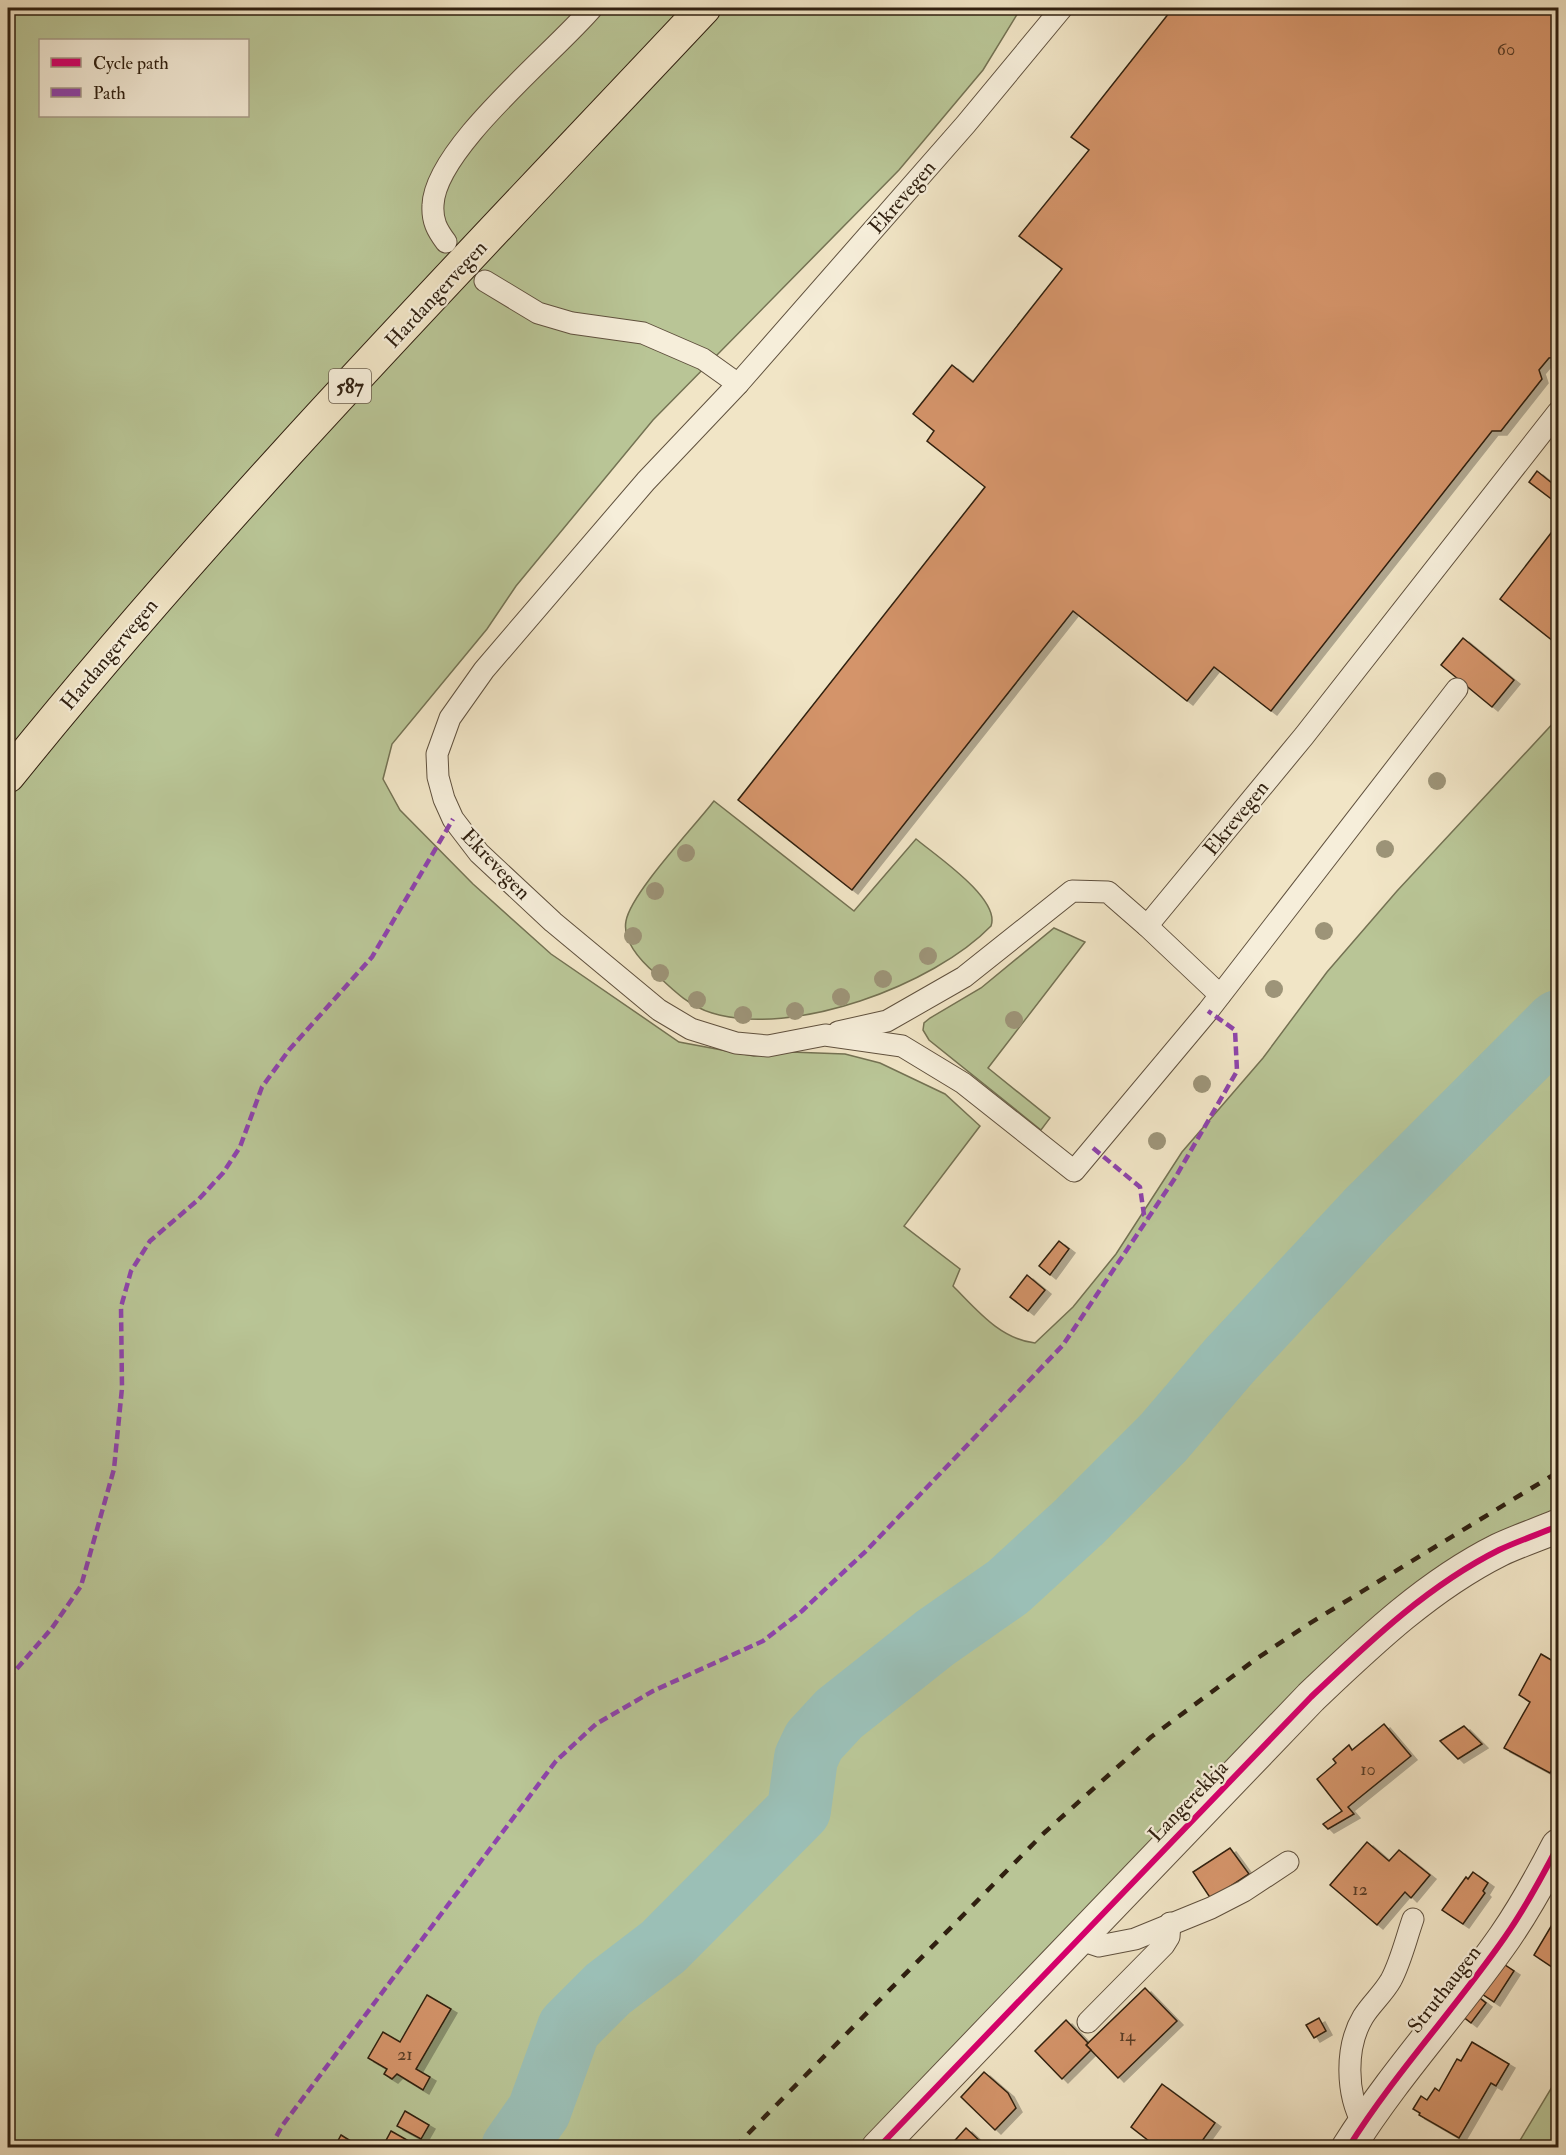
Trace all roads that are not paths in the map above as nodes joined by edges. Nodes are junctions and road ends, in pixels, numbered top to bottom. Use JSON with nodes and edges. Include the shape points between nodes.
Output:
{"nodes":[{"id":1,"x":592,"y":8,"type":"edge"},
{"id":2,"x":704,"y":8,"type":"edge"},
{"id":3,"x":1062,"y":8,"type":"edge"},
{"id":4,"x":446,"y":242,"type":"dead end"},
{"id":5,"x":485,"y":281,"type":"dead end"},
{"id":6,"x":738,"y":384,"type":"junction"},
{"id":7,"x":1558,"y":412,"type":"edge"},
{"id":8,"x":1457,"y":689,"type":"dead end"},
{"id":9,"x":8,"y":776,"type":"edge"},
{"id":10,"x":1147,"y":926,"type":"junction"},
{"id":11,"x":1220,"y":995,"type":"junction"},
{"id":12,"x":825,"y":1035,"type":"junction"},
{"id":13,"x":1558,"y":1526,"type":"edge"},
{"id":14,"x":1558,"y":1846,"type":"edge"},
{"id":15,"x":1288,"y":1862,"type":"dead end"},
{"id":16,"x":1413,"y":1919,"type":"dead end"},
{"id":17,"x":1170,"y":1923,"type":"junction"},
{"id":18,"x":1078,"y":1939,"type":"junction"},
{"id":19,"x":1088,"y":2022,"type":"dead end"},
{"id":20,"x":1355,"y":2136,"type":"edge"},
{"id":21,"x":878,"y":2148,"type":"edge"}],
"edges":[{"from":1,"to":4,"type":"lane","via":[[476,127],[445,168],[432,203],[434,225]]},
{"from":2,"to":9,"type":"main road","name":"Hardangervegen","number":"587","via":[[160,594]]},
{"from":3,"to":6,"type":"lane","name":"Ekrevegen"},
{"from":5,"to":6,"type":"lane","via":[[538,313],[572,323],[643,333],[703,359]]},
{"from":6,"to":12,"type":"lane","name":"Ekrevegen","via":[[646,481],[484,670],[450,718],[437,754],[438,777],[453,819],[479,853],[553,922],[659,1010],[691,1029],[736,1043],[768,1046]]},
{"from":7,"to":10,"type":"lane","name":"Ekrevegen","via":[[1304,736]]},
{"from":8,"to":11,"type":"lane","name":"Ekrevegen"},
{"from":10,"to":11,"type":"lane"},
{"from":10,"to":12,"type":"lane","name":"Ekrevegen","via":[[1108,892],[1072,891],[964,977],[886,1021]]},
{"from":11,"to":12,"type":"lane","name":"Ekrevegen","via":[[1074,1171],[963,1083],[902,1046]]},
{"from":13,"to":18,"type":"street","name":"Langerekkja","via":[[1498,1550],[1449,1580],[1369,1642],[1302,1706]]},
{"from":14,"to":20,"type":"street","name":"Struthaugen","via":[[1534,1893],[1504,1938]]},
{"from":15,"to":17,"type":"lane","via":[[1244,1891]]},
{"from":16,"to":20,"type":"lane","via":[[1391,1980],[1364,2015],[1352,2047]]},
{"from":17,"to":18,"type":"lane","via":[[1116,1944],[1099,1946]]},
{"from":17,"to":19,"type":"lane","via":[[1164,1945]]},
{"from":18,"to":21,"type":"street","name":"Langerekkja"}]}
